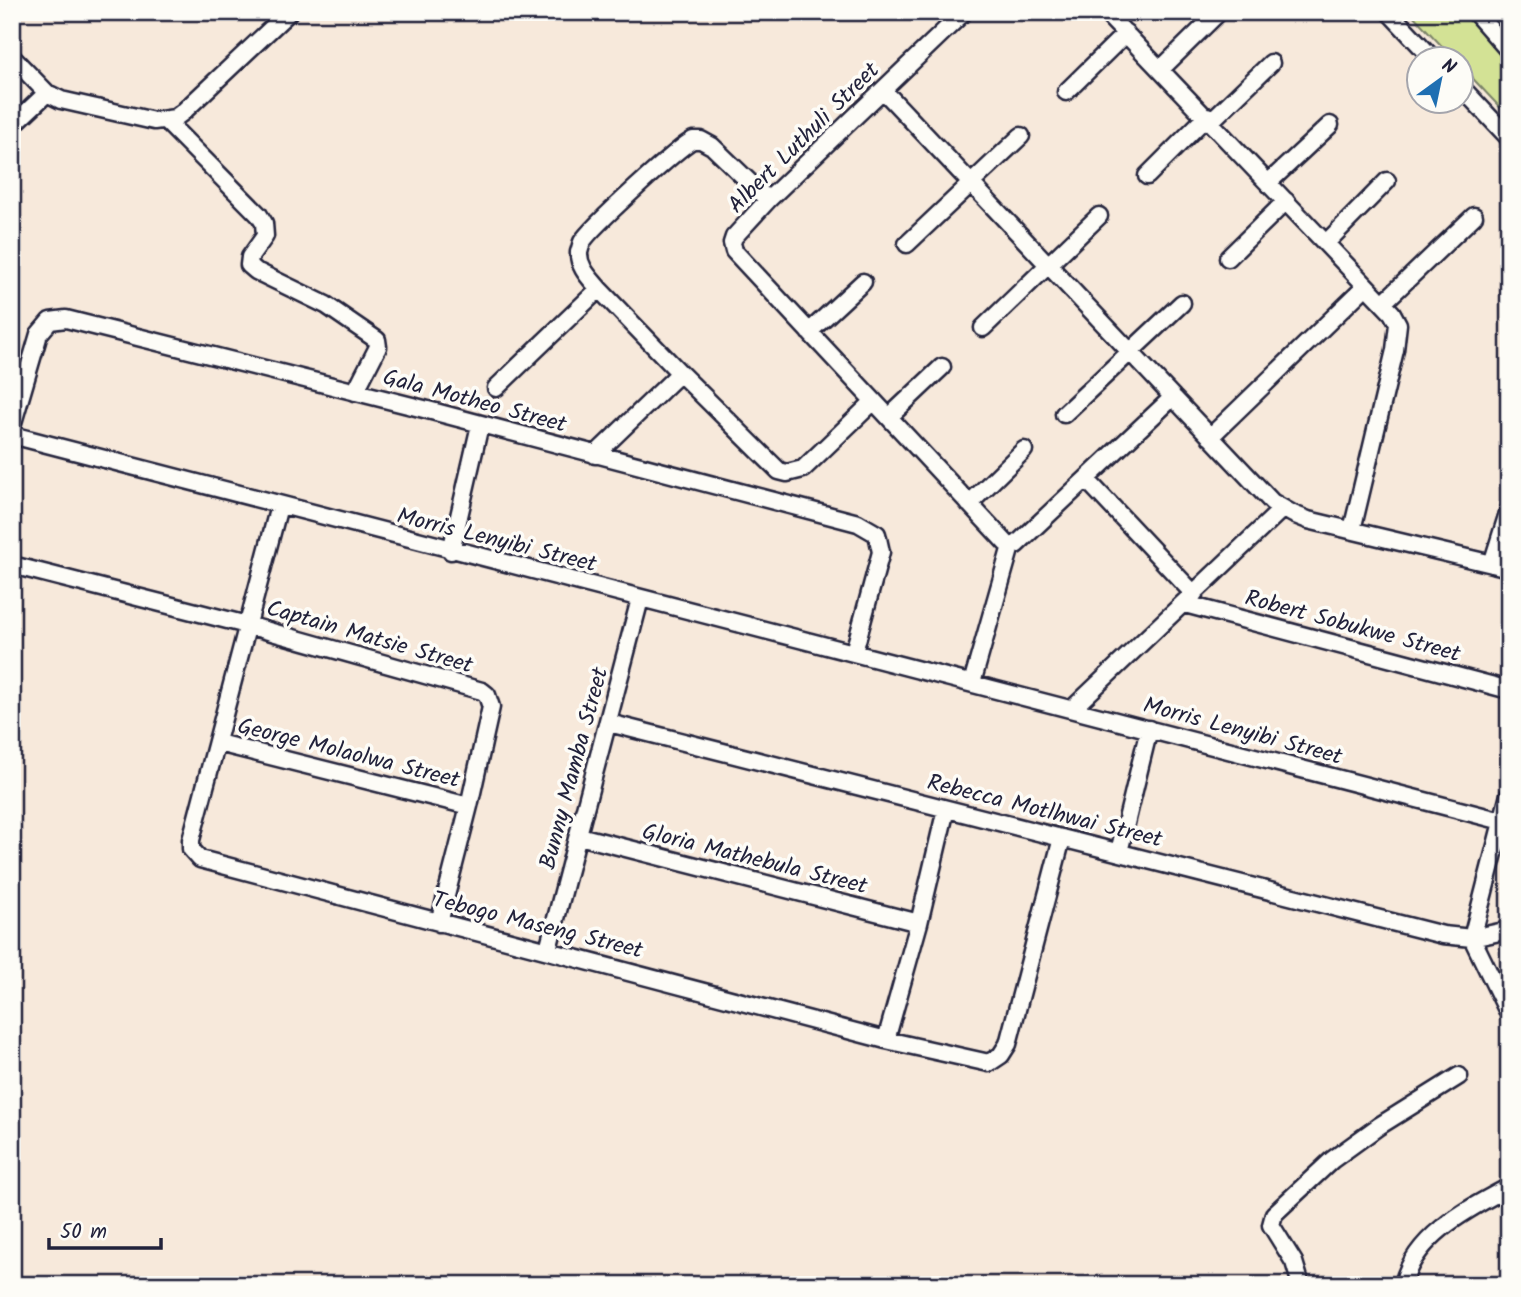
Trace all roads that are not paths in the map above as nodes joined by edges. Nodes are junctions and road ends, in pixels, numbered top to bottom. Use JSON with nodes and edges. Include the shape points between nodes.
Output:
{"nodes":[{"id":1,"x":289,"y":12,"type":"edge"},
{"id":2,"x":964,"y":12,"type":"edge"},
{"id":3,"x":1219,"y":12,"type":"edge"},
{"id":4,"x":1389,"y":12,"type":"edge"},
{"id":5,"x":1475,"y":12,"type":"edge"},
{"id":6,"x":1107,"y":13,"type":"edge"},
{"id":7,"x":1126,"y":33,"type":"junction"},
{"id":8,"x":1505,"y":41,"type":"edge"},
{"id":9,"x":1421,"y":46,"type":"edge"},
{"id":10,"x":12,"y":57,"type":"edge"},
{"id":11,"x":1271,"y":64,"type":"dead end"},
{"id":12,"x":1161,"y":69,"type":"junction"},
{"id":13,"x":883,"y":90,"type":"junction"},
{"id":14,"x":1066,"y":92,"type":"dead end"},
{"id":15,"x":47,"y":93,"type":"junction"},
{"id":16,"x":1476,"y":104,"type":"edge"},
{"id":17,"x":1209,"y":119,"type":"junction"},
{"id":18,"x":166,"y":121,"type":"junction"},
{"id":19,"x":1330,"y":125,"type":"dead end"},
{"id":20,"x":12,"y":126,"type":"edge"},
{"id":21,"x":1021,"y":136,"type":"dead end"},
{"id":22,"x":1509,"y":138,"type":"edge"},
{"id":23,"x":1147,"y":176,"type":"dead end"},
{"id":24,"x":1387,"y":181,"type":"dead end"},
{"id":25,"x":1269,"y":183,"type":"junction"},
{"id":26,"x":972,"y":184,"type":"junction"},
{"id":27,"x":768,"y":200,"type":"junction"},
{"id":28,"x":1286,"y":201,"type":"junction"},
{"id":29,"x":1099,"y":216,"type":"dead end"},
{"id":30,"x":1474,"y":216,"type":"dead end"},
{"id":31,"x":1325,"y":243,"type":"junction"},
{"id":32,"x":907,"y":244,"type":"dead end"},
{"id":33,"x":1228,"y":258,"type":"dead end"},
{"id":34,"x":1048,"y":265,"type":"junction"},
{"id":35,"x":863,"y":282,"type":"dead end"},
{"id":36,"x":1366,"y":286,"type":"junction"},
{"id":37,"x":599,"y":289,"type":"junction"},
{"id":38,"x":1182,"y":303,"type":"dead end"},
{"id":39,"x":1383,"y":303,"type":"junction"},
{"id":40,"x":983,"y":328,"type":"dead end"},
{"id":41,"x":809,"y":332,"type":"junction"},
{"id":42,"x":1129,"y":351,"type":"junction"},
{"id":43,"x":942,"y":367,"type":"dead end"},
{"id":44,"x":680,"y":373,"type":"junction"},
{"id":45,"x":496,"y":388,"type":"dead end"},
{"id":46,"x":355,"y":392,"type":"junction"},
{"id":47,"x":1172,"y":397,"type":"junction"},
{"id":48,"x":874,"y":401,"type":"junction"},
{"id":49,"x":1064,"y":414,"type":"dead end"},
{"id":50,"x":889,"y":417,"type":"junction"},
{"id":51,"x":480,"y":425,"type":"junction"},
{"id":52,"x":12,"y":426,"type":"edge"},
{"id":53,"x":12,"y":435,"type":"edge"},
{"id":54,"x":1210,"y":437,"type":"junction"},
{"id":55,"x":1024,"y":450,"type":"dead end"},
{"id":56,"x":596,"y":455,"type":"junction"},
{"id":57,"x":1086,"y":479,"type":"junction"},
{"id":58,"x":969,"y":504,"type":"junction"},
{"id":59,"x":279,"y":506,"type":"junction"},
{"id":60,"x":1282,"y":509,"type":"junction"},
{"id":61,"x":1509,"y":510,"type":"edge"},
{"id":62,"x":1352,"y":530,"type":"junction"},
{"id":63,"x":1012,"y":546,"type":"junction"},
{"id":64,"x":451,"y":551,"type":"junction"},
{"id":65,"x":1492,"y":564,"type":"junction"},
{"id":66,"x":12,"y":565,"type":"edge"},
{"id":67,"x":1509,"y":568,"type":"edge"},
{"id":68,"x":640,"y":598,"type":"junction"},
{"id":69,"x":1190,"y":599,"type":"junction"},
{"id":70,"x":247,"y":625,"type":"junction"},
{"id":71,"x":854,"y":652,"type":"junction"},
{"id":72,"x":972,"y":683,"type":"junction"},
{"id":73,"x":1509,"y":690,"type":"edge"},
{"id":74,"x":1072,"y":709,"type":"junction"},
{"id":75,"x":608,"y":723,"type":"junction"},
{"id":76,"x":1149,"y":729,"type":"junction"},
{"id":77,"x":218,"y":743,"type":"junction"},
{"id":78,"x":1509,"y":795,"type":"edge"},
{"id":79,"x":469,"y":806,"type":"junction"},
{"id":80,"x":946,"y":809,"type":"junction"},
{"id":81,"x":1505,"y":823,"type":"edge"},
{"id":82,"x":579,"y":836,"type":"junction"},
{"id":83,"x":1062,"y":838,"type":"junction"},
{"id":84,"x":1119,"y":852,"type":"junction"},
{"id":85,"x":439,"y":923,"type":"junction"},
{"id":86,"x":919,"y":923,"type":"junction"},
{"id":87,"x":1509,"y":930,"type":"edge"},
{"id":88,"x":1472,"y":938,"type":"junction"},
{"id":89,"x":548,"y":949,"type":"junction"},
{"id":90,"x":1509,"y":1014,"type":"edge"},
{"id":91,"x":886,"y":1040,"type":"junction"},
{"id":92,"x":1459,"y":1076,"type":"dead end"},
{"id":93,"x":1509,"y":1186,"type":"edge"},
{"id":94,"x":1301,"y":1285,"type":"edge"},
{"id":95,"x":1403,"y":1285,"type":"edge"}],
"edges":[{"from":1,"to":18,"type":"street","via":[[193,104]]},
{"from":2,"to":13,"type":"street","name":"Albert Luthuli Street"},
{"from":3,"to":12,"type":"street"},
{"from":4,"to":9,"type":"street"},
{"from":5,"to":8,"type":"street"},
{"from":6,"to":7,"type":"street"},
{"from":7,"to":12,"type":"street"},
{"from":7,"to":14,"type":"street"},
{"from":10,"to":15,"type":"street"},
{"from":11,"to":17,"type":"street"},
{"from":12,"to":17,"type":"street"},
{"from":13,"to":26,"type":"street"},
{"from":13,"to":27,"type":"street","name":"Albert Luthuli Street"},
{"from":15,"to":18,"type":"street","via":[[74,104]]},
{"from":15,"to":20,"type":"street"},
{"from":16,"to":22,"type":"street"},
{"from":17,"to":23,"type":"street"},
{"from":17,"to":25,"type":"street"},
{"from":18,"to":46,"type":"street","via":[[264,223],[265,236],[249,265],[326,305],[377,340],[378,347]]},
{"from":19,"to":25,"type":"street"},
{"from":21,"to":26,"type":"street"},
{"from":24,"to":31,"type":"street"},
{"from":25,"to":28,"type":"street"},
{"from":26,"to":32,"type":"street"},
{"from":26,"to":34,"type":"street"},
{"from":27,"to":37,"type":"street","via":[[712,146],[701,140],[689,141],[582,242],[580,261]]},
{"from":27,"to":41,"type":"street","name":"Albert Luthuli Street","via":[[734,237],[734,251]]},
{"from":28,"to":31,"type":"street"},
{"from":28,"to":33,"type":"street"},
{"from":29,"to":34,"type":"street"},
{"from":30,"to":39,"type":"street"},
{"from":31,"to":36,"type":"street"},
{"from":34,"to":40,"type":"street"},
{"from":34,"to":42,"type":"street"},
{"from":35,"to":41,"type":"street"},
{"from":36,"to":39,"type":"street"},
{"from":36,"to":54,"type":"street"},
{"from":37,"to":44,"type":"street"},
{"from":37,"to":45,"type":"street"},
{"from":38,"to":42,"type":"street"},
{"from":39,"to":62,"type":"street","via":[[1398,324],[1398,338]]},
{"from":41,"to":48,"type":"street","name":"Albert Luthuli Street"},
{"from":42,"to":47,"type":"street"},
{"from":42,"to":49,"type":"street"},
{"from":43,"to":50,"type":"street"},
{"from":44,"to":48,"type":"street","via":[[770,464],[787,473],[803,469]]},
{"from":44,"to":56,"type":"street"},
{"from":46,"to":51,"type":"street","name":"Gala Motheo Street"},
{"from":46,"to":52,"type":"street","name":"Gala Motheo Street","via":[[56,318],[39,334]]},
{"from":47,"to":54,"type":"street"},
{"from":47,"to":57,"type":"street"},
{"from":48,"to":50,"type":"street","name":"Albert Luthuli Street"},
{"from":50,"to":58,"type":"street","name":"Albert Luthuli Street"},
{"from":51,"to":56,"type":"street","name":"Gala Motheo Street"},
{"from":51,"to":64,"type":"street"},
{"from":53,"to":59,"type":"street","name":"Morris Lenyibi Street"},
{"from":54,"to":60,"type":"street"},
{"from":55,"to":58,"type":"street"},
{"from":56,"to":71,"type":"street","name":"Gala Motheo Street","via":[[870,527],[877,534],[881,552]]},
{"from":57,"to":63,"type":"street"},
{"from":57,"to":69,"type":"street"},
{"from":58,"to":63,"type":"street","name":"Albert Luthuli Street"},
{"from":59,"to":64,"type":"street","name":"Morris Lenyibi Street"},
{"from":59,"to":70,"type":"street","name":"Tebogo Maseng Street"},
{"from":60,"to":62,"type":"street"},
{"from":60,"to":69,"type":"street"},
{"from":61,"to":65,"type":"street"},
{"from":62,"to":65,"type":"street"},
{"from":63,"to":72,"type":"street"},
{"from":64,"to":68,"type":"street","name":"Morris Lenyibi Street"},
{"from":65,"to":67,"type":"street"},
{"from":66,"to":70,"type":"street","name":"Captain Matsie Street"},
{"from":68,"to":71,"type":"street","name":"Morris Lenyibi Street"},
{"from":68,"to":75,"type":"street","name":"Bunny Mamba Street"},
{"from":69,"to":73,"type":"street","name":"Robert Sobukwe Street"},
{"from":69,"to":74,"type":"street"},
{"from":70,"to":77,"type":"street","name":"Tebogo Maseng Street"},
{"from":70,"to":79,"type":"street","name":"Captain Matsie Street","via":[[487,695],[491,707]]},
{"from":71,"to":72,"type":"street","name":"Morris Lenyibi Street"},
{"from":72,"to":74,"type":"street","name":"Morris Lenyibi Street"},
{"from":74,"to":76,"type":"street","name":"Morris Lenyibi Street"},
{"from":75,"to":80,"type":"street","name":"Rebecca Motlhwai Street"},
{"from":75,"to":82,"type":"street","name":"Bunny Mamba Street"},
{"from":76,"to":81,"type":"street","name":"Morris Lenyibi Street"},
{"from":76,"to":84,"type":"street"},
{"from":77,"to":79,"type":"street","name":"George Molaolwa Street"},
{"from":77,"to":85,"type":"street","name":"Tebogo Maseng Street","via":[[191,840],[194,855]]},
{"from":78,"to":81,"type":"street"},
{"from":79,"to":85,"type":"street","name":"Captain Matsie Street"},
{"from":80,"to":83,"type":"street","name":"Rebecca Motlhwai Street"},
{"from":80,"to":86,"type":"street"},
{"from":81,"to":88,"type":"street"},
{"from":82,"to":86,"type":"street","name":"Gloria Mathebula Street"},
{"from":82,"to":89,"type":"street","name":"Bunny Mamba Street"},
{"from":83,"to":84,"type":"street","name":"Rebecca Motlhwai Street"},
{"from":83,"to":91,"type":"street","name":"Tebogo Maseng Street","via":[[1005,1051],[989,1063]]},
{"from":84,"to":88,"type":"street","name":"Rebecca Motlhwai Street"},
{"from":85,"to":89,"type":"street","name":"Tebogo Maseng Street"},
{"from":86,"to":91,"type":"street"},
{"from":87,"to":88,"type":"street"},
{"from":88,"to":90,"type":"street"},
{"from":89,"to":91,"type":"street","name":"Tebogo Maseng Street"},
{"from":92,"to":94,"type":"street","via":[[1332,1160],[1274,1214],[1270,1224],[1294,1262]]},
{"from":93,"to":95,"type":"street","via":[[1429,1239],[1412,1258]]}]}
